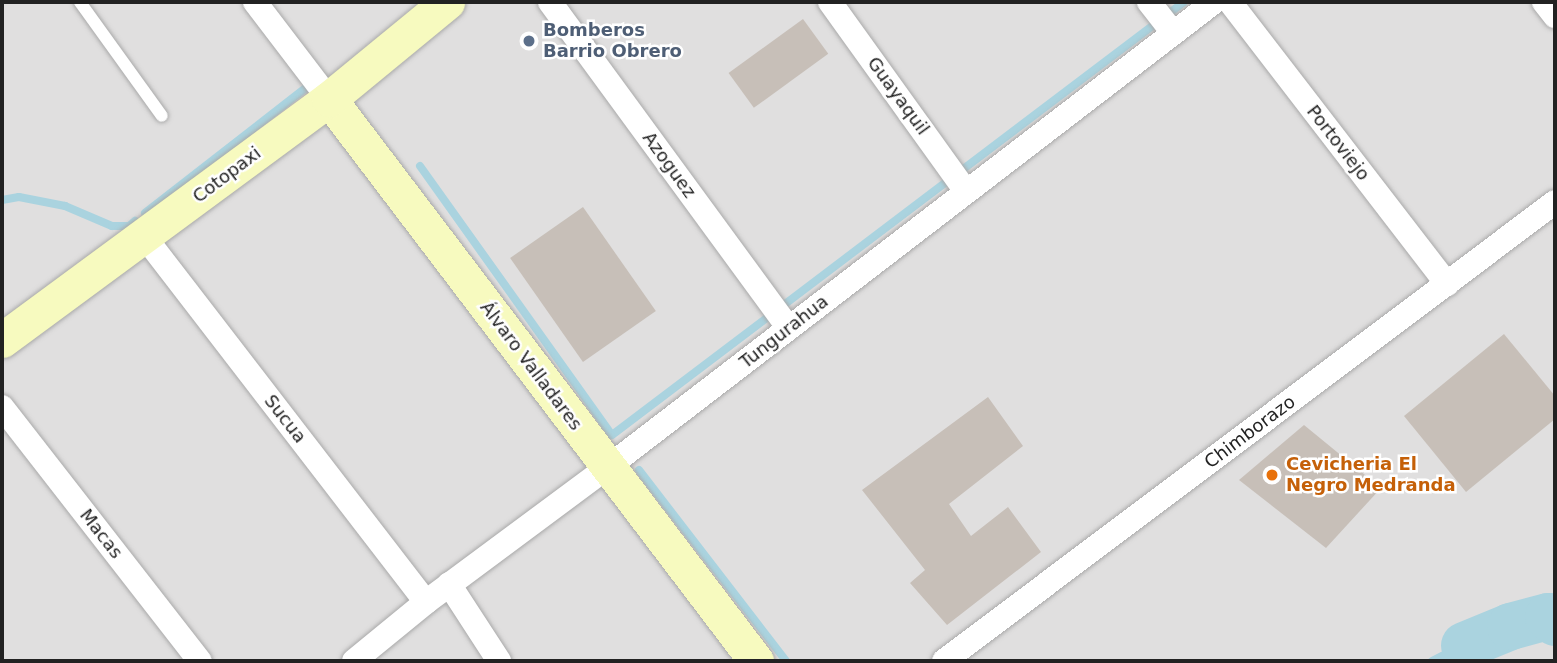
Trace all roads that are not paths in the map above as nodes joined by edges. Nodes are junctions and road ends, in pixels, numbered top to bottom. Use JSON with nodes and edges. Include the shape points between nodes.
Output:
{"nodes":[{"id":1,"x":79,"y":2,"type":"edge"},
{"id":2,"x":255,"y":2,"type":"edge"},
{"id":3,"x":446,"y":2,"type":"edge"},
{"id":4,"x":550,"y":2,"type":"edge"},
{"id":5,"x":830,"y":2,"type":"edge"},
{"id":6,"x":1214,"y":2,"type":"edge"},
{"id":7,"x":1230,"y":2,"type":"edge"},
{"id":8,"x":1544,"y":2,"type":"edge"},
{"id":9,"x":1150,"y":3,"type":"edge"},
{"id":10,"x":1555,"y":16,"type":"edge"},
{"id":11,"x":1172,"y":33,"type":"junction"},
{"id":12,"x":326,"y":95,"type":"junction"},
{"id":13,"x":162,"y":116,"type":"dead end"},
{"id":14,"x":966,"y":190,"type":"junction"},
{"id":15,"x":1555,"y":202,"type":"edge"},
{"id":16,"x":144,"y":236,"type":"junction"},
{"id":17,"x":1447,"y":284,"type":"junction"},
{"id":18,"x":788,"y":327,"type":"junction"},
{"id":19,"x":2,"y":340,"type":"edge"},
{"id":20,"x":2,"y":407,"type":"edge"},
{"id":21,"x":608,"y":467,"type":"junction"},
{"id":22,"x":449,"y":584,"type":"junction"},
{"id":23,"x":426,"y":602,"type":"junction"},
{"id":24,"x":200,"y":661,"type":"edge"},
{"id":25,"x":354,"y":661,"type":"edge"},
{"id":26,"x":499,"y":661,"type":"edge"},
{"id":27,"x":756,"y":661,"type":"edge"},
{"id":28,"x":944,"y":661,"type":"edge"}],
"edges":[{"from":1,"to":13,"type":"lane"},
{"from":2,"to":12,"type":"street","name":"Álvaro Valladares"},
{"from":3,"to":12,"type":"street","name":"Cotopaxi"},
{"from":4,"to":18,"type":"street","name":"Azoguez"},
{"from":5,"to":14,"type":"street","name":"Guayaquil"},
{"from":6,"to":11,"type":"street","name":"Tungurahua"},
{"from":7,"to":17,"type":"street","name":"Portoviejo"},
{"from":8,"to":10,"type":"street"},
{"from":9,"to":11,"type":"street"},
{"from":11,"to":14,"type":"street","name":"Tungurahua"},
{"from":12,"to":16,"type":"street","name":"Cotopaxi"},
{"from":12,"to":21,"type":"street","name":"Álvaro Valladares"},
{"from":14,"to":18,"type":"street","name":"Tungurahua"},
{"from":15,"to":17,"type":"street","name":"Chimborazo"},
{"from":16,"to":19,"type":"street","name":"Cotopaxi"},
{"from":16,"to":23,"type":"street","name":"Sucua"},
{"from":17,"to":28,"type":"street","name":"Chimborazo"},
{"from":18,"to":21,"type":"street","name":"Tungurahua"},
{"from":20,"to":24,"type":"street","name":"Macas"},
{"from":21,"to":22,"type":"street","name":"Tungurahua"},
{"from":21,"to":27,"type":"street","name":"Álvaro Valladares"},
{"from":22,"to":23,"type":"street","name":"Tungurahua"},
{"from":22,"to":26,"type":"street"},
{"from":23,"to":25,"type":"street","name":"Tungurahua"}]}
